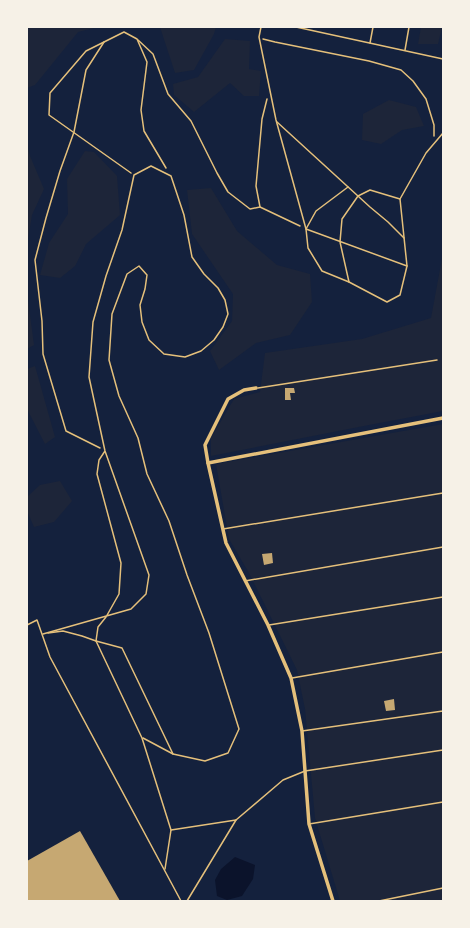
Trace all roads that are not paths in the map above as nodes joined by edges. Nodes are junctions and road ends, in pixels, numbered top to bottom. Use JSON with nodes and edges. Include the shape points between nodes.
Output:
{"nodes":[{"id":1,"x":261,"y":27,"type":"edge"},
{"id":2,"x":296,"y":27,"type":"edge"},
{"id":3,"x":373,"y":27,"type":"edge"},
{"id":4,"x":410,"y":27,"type":"edge"},
{"id":5,"x":370,"y":43,"type":"junction"},
{"id":6,"x":406,"y":50,"type":"junction"},
{"id":7,"x":443,"y":54,"type":"edge"},
{"id":8,"x":442,"y":59,"type":"edge"},
{"id":9,"x":276,"y":120,"type":"junction"},
{"id":10,"x":443,"y":133,"type":"edge"},
{"id":11,"x":348,"y":186,"type":"junction"},
{"id":12,"x":358,"y":196,"type":"junction"},
{"id":13,"x":400,"y":199,"type":"junction"},
{"id":14,"x":306,"y":229,"type":"junction"},
{"id":15,"x":404,"y":238,"type":"junction"},
{"id":16,"x":340,"y":242,"type":"junction"},
{"id":17,"x":407,"y":266,"type":"junction"},
{"id":18,"x":349,"y":282,"type":"junction"},
{"id":19,"x":437,"y":360,"type":"dead end"},
{"id":20,"x":256,"y":388,"type":"joint"},
{"id":21,"x":443,"y":418,"type":"edge"},
{"id":22,"x":105,"y":451,"type":"junction"},
{"id":23,"x":208,"y":463,"type":"junction"},
{"id":24,"x":443,"y":493,"type":"edge"},
{"id":25,"x":223,"y":529,"type":"junction"},
{"id":26,"x":443,"y":547,"type":"edge"},
{"id":27,"x":245,"y":581,"type":"junction"},
{"id":28,"x":443,"y":597,"type":"edge"},
{"id":29,"x":106,"y":616,"type":"junction"},
{"id":30,"x":27,"y":625,"type":"edge"},
{"id":31,"x":268,"y":626,"type":"junction"},
{"id":32,"x":42,"y":634,"type":"junction"},
{"id":33,"x":96,"y":641,"type":"junction"},
{"id":34,"x":443,"y":652,"type":"edge"},
{"id":35,"x":291,"y":678,"type":"junction"},
{"id":36,"x":443,"y":711,"type":"edge"},
{"id":37,"x":302,"y":731,"type":"junction"},
{"id":38,"x":142,"y":738,"type":"junction"},
{"id":39,"x":443,"y":750,"type":"edge"},
{"id":40,"x":173,"y":754,"type":"junction"},
{"id":41,"x":305,"y":771,"type":"junction"},
{"id":42,"x":443,"y":802,"type":"edge"},
{"id":43,"x":236,"y":820,"type":"junction"},
{"id":44,"x":309,"y":824,"type":"junction"},
{"id":45,"x":171,"y":830,"type":"junction"},
{"id":46,"x":165,"y":870,"type":"junction"},
{"id":47,"x":443,"y":888,"type":"edge"},
{"id":48,"x":181,"y":901,"type":"edge"},
{"id":49,"x":187,"y":901,"type":"edge"},
{"id":50,"x":333,"y":901,"type":"edge"},
{"id":51,"x":379,"y":901,"type":"edge"}],
"edges":[{"from":1,"to":9,"type":"lane","via":[[260,37]]},
{"from":2,"to":5,"type":"lane"},
{"from":3,"to":5,"type":"lane"},
{"from":4,"to":6,"type":"lane"},
{"from":5,"to":6,"type":"lane"},
{"from":6,"to":8,"type":"lane"},
{"from":7,"to":8,"type":"lane"},
{"from":9,"to":11,"type":"lane"},
{"from":9,"to":14,"type":"lane"},
{"from":10,"to":13,"type":"lane","via":[[426,152]]},
{"from":11,"to":12,"type":"lane"},
{"from":11,"to":14,"type":"lane","via":[[316,211]]},
{"from":12,"to":13,"type":"lane","via":[[370,190]]},
{"from":12,"to":15,"type":"lane"},
{"from":12,"to":16,"type":"lane","via":[[342,219]]},
{"from":13,"to":15,"type":"lane"},
{"from":14,"to":16,"type":"lane"},
{"from":14,"to":18,"type":"lane","via":[[308,248],[322,271]]},
{"from":15,"to":17,"type":"lane"},
{"from":16,"to":17,"type":"lane"},
{"from":16,"to":18,"type":"lane"},
{"from":17,"to":18,"type":"lane","via":[[400,295],[387,302]]},
{"from":19,"to":20,"type":"lane"},
{"from":20,"to":23,"type":"street","via":[[244,390],[228,399],[205,445]]},
{"from":21,"to":23,"type":"street"},
{"from":22,"to":29,"type":"lane","via":[[99,460],[97,474],[121,563],[119,594]]},
{"from":22,"to":29,"type":"lane","via":[[149,575],[146,594],[131,609]]},
{"from":22,"to":40,"type":"lane","via":[[89,377],[93,322],[122,230],[134,175],[151,166],[171,176],[184,215],[192,258],[218,288],[225,300],[228,314],[214,340],[201,351],[185,357],[164,354],[149,340],[142,322],[140,305],[147,276],[139,266],[128,274],[112,314],[109,360],[119,396],[138,438],[147,474],[169,521],[209,633],[239,729],[228,753],[205,761]]},
{"from":23,"to":25,"type":"street"},
{"from":24,"to":25,"type":"lane"},
{"from":25,"to":27,"type":"street","via":[[226,543]]},
{"from":26,"to":27,"type":"lane"},
{"from":27,"to":31,"type":"street"},
{"from":28,"to":31,"type":"lane"},
{"from":29,"to":32,"type":"lane"},
{"from":29,"to":33,"type":"lane","via":[[98,627]]},
{"from":30,"to":32,"type":"lane","via":[[37,620]]},
{"from":31,"to":35,"type":"street"},
{"from":32,"to":33,"type":"lane","via":[[63,631]]},
{"from":32,"to":46,"type":"lane","via":[[50,657]]},
{"from":33,"to":38,"type":"lane"},
{"from":33,"to":40,"type":"lane","via":[[122,648]]},
{"from":34,"to":35,"type":"lane"},
{"from":35,"to":37,"type":"street"},
{"from":36,"to":37,"type":"lane"},
{"from":37,"to":41,"type":"street"},
{"from":38,"to":40,"type":"lane"},
{"from":38,"to":45,"type":"lane"},
{"from":39,"to":41,"type":"lane"},
{"from":41,"to":43,"type":"lane","via":[[282,780]]},
{"from":41,"to":44,"type":"street"},
{"from":42,"to":44,"type":"lane"},
{"from":43,"to":45,"type":"lane"},
{"from":43,"to":49,"type":"lane"},
{"from":44,"to":50,"type":"street"},
{"from":45,"to":46,"type":"lane"},
{"from":46,"to":48,"type":"lane"},
{"from":47,"to":51,"type":"lane"}]}
